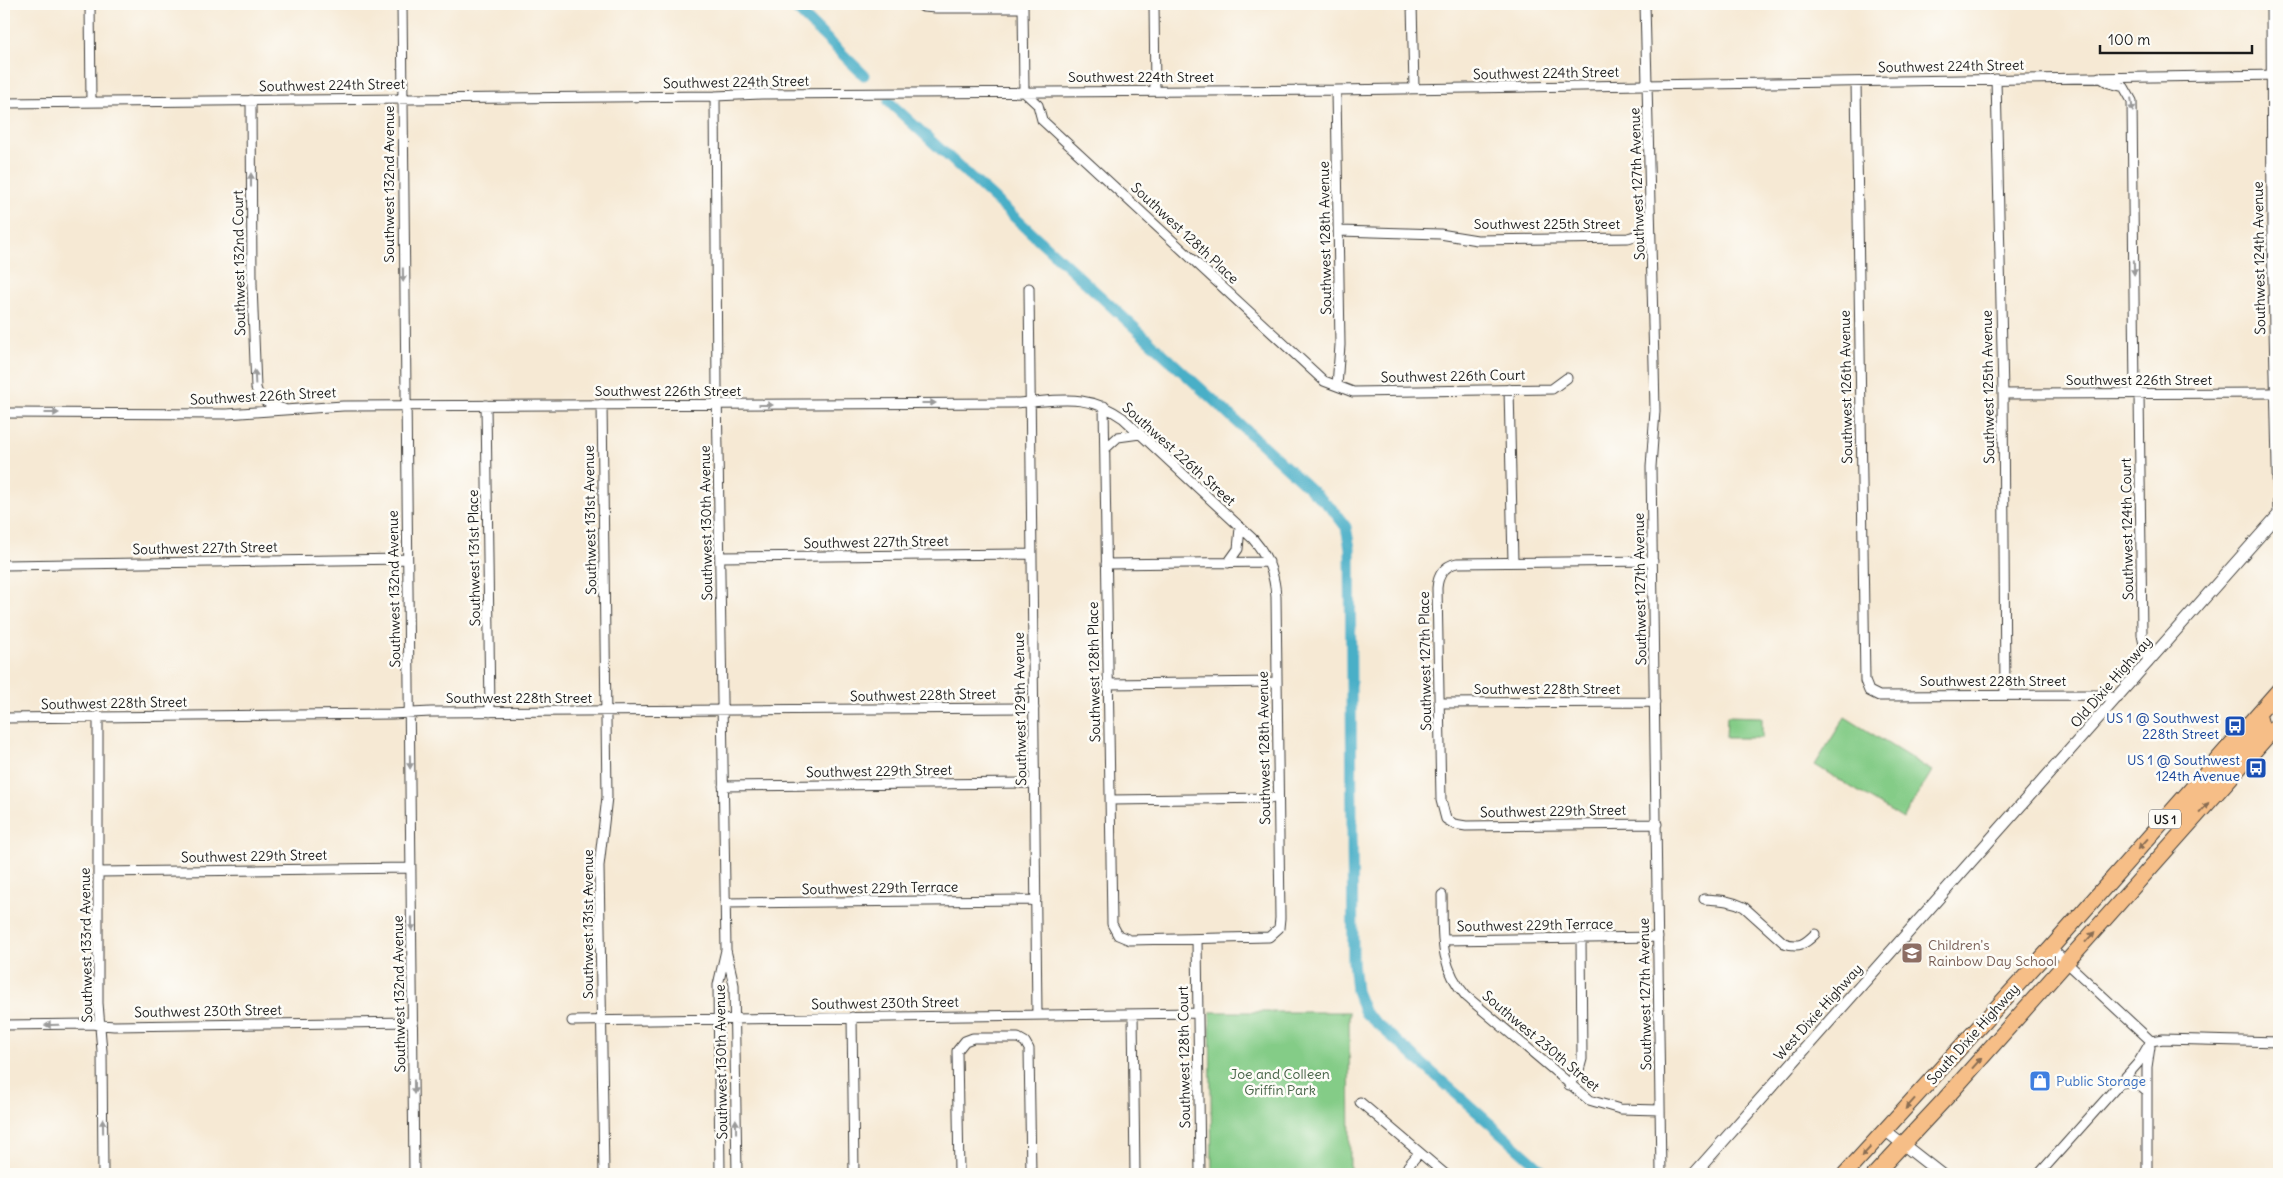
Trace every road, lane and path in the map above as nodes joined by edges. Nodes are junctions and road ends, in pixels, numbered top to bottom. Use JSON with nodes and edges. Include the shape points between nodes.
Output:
{"nodes":[{"id":1,"x":90,"y":4,"type":"edge"},
{"id":2,"x":402,"y":4,"type":"edge"},
{"id":3,"x":1154,"y":4,"type":"edge"},
{"id":4,"x":1412,"y":4,"type":"edge"},
{"id":5,"x":1645,"y":4,"type":"edge"},
{"id":6,"x":2272,"y":4,"type":"edge"},
{"id":7,"x":921,"y":5,"type":"edge"},
{"id":8,"x":1023,"y":6,"type":"edge"},
{"id":9,"x":2276,"y":74,"type":"edge"},
{"id":10,"x":2098,"y":77,"type":"junction"},
{"id":11,"x":1996,"y":79,"type":"junction"},
{"id":12,"x":1856,"y":82,"type":"junction"},
{"id":13,"x":1647,"y":86,"type":"junction"},
{"id":14,"x":1414,"y":88,"type":"junction"},
{"id":15,"x":1155,"y":90,"type":"junction"},
{"id":16,"x":1336,"y":90,"type":"junction"},
{"id":17,"x":1024,"y":92,"type":"junction"},
{"id":18,"x":715,"y":96,"type":"junction"},
{"id":19,"x":403,"y":98,"type":"junction"},
{"id":20,"x":251,"y":100,"type":"junction"},
{"id":21,"x":91,"y":102,"type":"junction"},
{"id":22,"x":4,"y":103,"type":"edge"},
{"id":23,"x":1652,"y":212,"type":"junction"},
{"id":24,"x":1339,"y":231,"type":"junction"},
{"id":25,"x":2276,"y":236,"type":"edge"},
{"id":26,"x":1029,"y":288,"type":"dead end"},
{"id":27,"x":1567,"y":378,"type":"dead end"},
{"id":28,"x":1337,"y":386,"type":"junction"},
{"id":29,"x":1509,"y":389,"type":"junction"},
{"id":30,"x":2137,"y":393,"type":"junction"},
{"id":31,"x":2276,"y":393,"type":"junction"},
{"id":32,"x":2003,"y":394,"type":"junction"},
{"id":33,"x":1032,"y":402,"type":"junction"},
{"id":34,"x":718,"y":403,"type":"junction"},
{"id":35,"x":602,"y":404,"type":"junction"},
{"id":36,"x":486,"y":405,"type":"junction"},
{"id":37,"x":404,"y":406,"type":"junction"},
{"id":38,"x":1104,"y":406,"type":"junction"},
{"id":39,"x":284,"y":409,"type":"junction"},
{"id":40,"x":4,"y":413,"type":"edge"},
{"id":41,"x":1140,"y":434,"type":"junction"},
{"id":42,"x":1105,"y":449,"type":"junction"},
{"id":43,"x":2279,"y":513,"type":"edge"},
{"id":44,"x":1240,"y":528,"type":"junction"},
{"id":45,"x":1032,"y":554,"type":"junction"},
{"id":46,"x":720,"y":557,"type":"junction"},
{"id":47,"x":407,"y":559,"type":"junction"},
{"id":48,"x":1653,"y":561,"type":"junction"},
{"id":49,"x":1269,"y":562,"type":"junction"},
{"id":50,"x":1513,"y":562,"type":"junction"},
{"id":51,"x":1228,"y":563,"type":"junction"},
{"id":52,"x":1106,"y":564,"type":"junction"},
{"id":53,"x":4,"y":565,"type":"edge"},
{"id":54,"x":2148,"y":663,"type":"junction"},
{"id":55,"x":1277,"y":682,"type":"junction"},
{"id":56,"x":1108,"y":684,"type":"junction"},
{"id":57,"x":1869,"y":691,"type":"joint"},
{"id":58,"x":2278,"y":692,"type":"edge"},
{"id":59,"x":2005,"y":694,"type":"junction"},
{"id":60,"x":2118,"y":698,"type":"junction"},
{"id":61,"x":1655,"y":702,"type":"junction"},
{"id":62,"x":1439,"y":703,"type":"junction"},
{"id":63,"x":1034,"y":708,"type":"junction"},
{"id":64,"x":723,"y":711,"type":"junction"},
{"id":65,"x":490,"y":712,"type":"junction"},
{"id":66,"x":606,"y":712,"type":"junction"},
{"id":67,"x":409,"y":713,"type":"junction"},
{"id":68,"x":2258,"y":714,"type":"junction"},
{"id":69,"x":98,"y":716,"type":"junction"},
{"id":70,"x":4,"y":718,"type":"edge"},
{"id":71,"x":2279,"y":723,"type":"edge"},
{"id":72,"x":1035,"y":784,"type":"junction"},
{"id":73,"x":723,"y":786,"type":"junction"},
{"id":74,"x":1278,"y":798,"type":"junction"},
{"id":75,"x":1110,"y":800,"type":"junction"},
{"id":76,"x":1450,"y":822,"type":"joint"},
{"id":77,"x":1657,"y":824,"type":"junction"},
{"id":78,"x":2179,"y":836,"type":"junction"},
{"id":79,"x":412,"y":868,"type":"junction"},
{"id":80,"x":1964,"y":869,"type":"joint"},
{"id":81,"x":98,"y":872,"type":"junction"},
{"id":82,"x":1442,"y":895,"type":"dead end"},
{"id":83,"x":1704,"y":899,"type":"dead end"},
{"id":84,"x":1036,"y":900,"type":"junction"},
{"id":85,"x":725,"y":903,"type":"junction"},
{"id":86,"x":1815,"y":934,"type":"dead end"},
{"id":87,"x":1658,"y":937,"type":"junction"},
{"id":88,"x":1581,"y":938,"type":"junction"},
{"id":89,"x":1197,"y":940,"type":"junction"},
{"id":90,"x":1443,"y":940,"type":"junction"},
{"id":91,"x":2051,"y":948,"type":"junction"},
{"id":92,"x":726,"y":950,"type":"junction"},
{"id":93,"x":2067,"y":963,"type":"junction"},
{"id":94,"x":1198,"y":1013,"type":"junction"},
{"id":95,"x":1133,"y":1014,"type":"junction"},
{"id":96,"x":1037,"y":1015,"type":"junction"},
{"id":97,"x":852,"y":1017,"type":"junction"},
{"id":98,"x":735,"y":1018,"type":"junction"},
{"id":99,"x":719,"y":1019,"type":"junction"},
{"id":100,"x":602,"y":1020,"type":"junction"},
{"id":101,"x":572,"y":1021,"type":"dead end"},
{"id":102,"x":413,"y":1022,"type":"junction"},
{"id":103,"x":4,"y":1025,"type":"edge"},
{"id":104,"x":101,"y":1026,"type":"junction"},
{"id":105,"x":2150,"y":1041,"type":"junction"},
{"id":106,"x":2279,"y":1042,"type":"edge"},
{"id":107,"x":2120,"y":1083,"type":"junction"},
{"id":108,"x":1569,"y":1085,"type":"junction"},
{"id":109,"x":2147,"y":1092,"type":"junction"},
{"id":110,"x":1360,"y":1102,"type":"dead end"},
{"id":111,"x":1660,"y":1110,"type":"junction"},
{"id":112,"x":1886,"y":1131,"type":"junction"},
{"id":113,"x":1903,"y":1144,"type":"junction"},
{"id":114,"x":1419,"y":1153,"type":"junction"},
{"id":115,"x":103,"y":1174,"type":"edge"},
{"id":116,"x":414,"y":1174,"type":"edge"},
{"id":117,"x":604,"y":1174,"type":"edge"},
{"id":118,"x":720,"y":1174,"type":"edge"},
{"id":119,"x":737,"y":1174,"type":"edge"},
{"id":120,"x":854,"y":1174,"type":"edge"},
{"id":121,"x":959,"y":1174,"type":"edge"},
{"id":122,"x":1031,"y":1174,"type":"edge"},
{"id":123,"x":1135,"y":1174,"type":"edge"},
{"id":124,"x":1200,"y":1174,"type":"edge"},
{"id":125,"x":1406,"y":1174,"type":"edge"},
{"id":126,"x":1445,"y":1174,"type":"edge"},
{"id":127,"x":1661,"y":1174,"type":"edge"},
{"id":128,"x":1694,"y":1174,"type":"edge"},
{"id":129,"x":1845,"y":1174,"type":"edge"},
{"id":130,"x":1875,"y":1174,"type":"edge"},
{"id":131,"x":1941,"y":1174,"type":"edge"},
{"id":132,"x":2039,"y":1174,"type":"edge"},
{"id":133,"x":2147,"y":1174,"type":"edge"}],
"edges":[{"from":1,"to":21,"type":"street"},
{"from":2,"to":19,"type":"street","name":"Southwest 132nd Avenue"},
{"from":3,"to":15,"type":"street"},
{"from":4,"to":14,"type":"street"},
{"from":5,"to":13,"type":"street","name":"Southwest 127th Avenue"},
{"from":6,"to":9,"type":"street","name":"Southwest 124th Avenue"},
{"from":7,"to":8,"type":"street"},
{"from":8,"to":17,"type":"street"},
{"from":9,"to":10,"type":"street","name":"Southwest 224th Street"},
{"from":9,"to":25,"type":"street","name":"Southwest 124th Avenue"},
{"from":10,"to":11,"type":"street","name":"Southwest 224th Street"},
{"from":10,"to":30,"type":"street","name":"Southwest 124th Court","one_way":true,"via":[[2124,87],[2132,101]]},
{"from":11,"to":12,"type":"street","name":"Southwest 224th Street"},
{"from":11,"to":32,"type":"street","name":"Southwest 125th Avenue"},
{"from":12,"to":13,"type":"street","name":"Southwest 224th Street"},
{"from":12,"to":57,"type":"street","name":"Southwest 126th Avenue","via":[[1865,681]]},
{"from":13,"to":14,"type":"street","name":"Southwest 224th Street"},
{"from":13,"to":23,"type":"street","name":"Southwest 127th Avenue"},
{"from":14,"to":16,"type":"street","name":"Southwest 224th Street"},
{"from":15,"to":16,"type":"street","name":"Southwest 224th Street"},
{"from":15,"to":17,"type":"street","name":"Southwest 224th Street"},
{"from":16,"to":24,"type":"street","name":"Southwest 128th Avenue"},
{"from":17,"to":18,"type":"street","name":"Southwest 224th Street"},
{"from":17,"to":28,"type":"street","name":"Southwest 128th Place","via":[[1038,105],[1042,120],[1324,381]]},
{"from":18,"to":19,"type":"street","name":"Southwest 224th Street"},
{"from":18,"to":34,"type":"street","name":"Southwest 130th Avenue"},
{"from":19,"to":20,"type":"street","name":"Southwest 224th Street"},
{"from":19,"to":37,"type":"street","name":"Southwest 132nd Avenue","one_way":true},
{"from":20,"to":21,"type":"street","name":"Southwest 224th Street"},
{"from":39,"to":20,"type":"street","name":"Southwest 132nd Court","one_way":true,"via":[[264,402],[256,388]]},
{"from":21,"to":22,"type":"street","name":"Southwest 224th Street"},
{"from":23,"to":24,"type":"street","name":"Southwest 225th Street","via":[[1647,226],[1639,235],[1628,238],[1478,240],[1440,234]]},
{"from":23,"to":48,"type":"street","name":"Southwest 127th Avenue"},
{"from":24,"to":28,"type":"street","name":"Southwest 128th Avenue"},
{"from":25,"to":31,"type":"street","name":"Southwest 124th Avenue"},
{"from":26,"to":33,"type":"street","name":"Southwest 129th Avenue"},
{"from":27,"to":29,"type":"street","name":"Southwest 226th Court","via":[[1552,389]]},
{"from":28,"to":29,"type":"street","name":"Southwest 226th Court","via":[[1353,392]]},
{"from":29,"to":50,"type":"street"},
{"from":30,"to":31,"type":"street","name":"Southwest 226th Street"},
{"from":30,"to":32,"type":"street","name":"Southwest 226th Street"},
{"from":30,"to":54,"type":"street","name":"Southwest 124th Court","via":[[2142,635]]},
{"from":31,"to":43,"type":"street","name":"Southwest 124th Avenue"},
{"from":32,"to":59,"type":"street","name":"Southwest 125th Avenue"},
{"from":34,"to":33,"type":"street","name":"Southwest 226th Street","one_way":true},
{"from":33,"to":38,"type":"street","name":"Southwest 226th Street","via":[[1074,399]]},
{"from":33,"to":45,"type":"street","name":"Southwest 129th Avenue","via":[[1029,416]]},
{"from":34,"to":35,"type":"street","name":"Southwest 226th Street"},
{"from":34,"to":46,"type":"street","name":"Southwest 130th Avenue"},
{"from":35,"to":36,"type":"street","name":"Southwest 226th Street"},
{"from":35,"to":66,"type":"street","name":"Southwest 131st Avenue"},
{"from":36,"to":37,"type":"street","name":"Southwest 226th Street"},
{"from":36,"to":65,"type":"street","name":"Southwest 131st Place"},
{"from":37,"to":39,"type":"street","name":"Southwest 226th Street"},
{"from":37,"to":47,"type":"street","name":"Southwest 132nd Avenue"},
{"from":38,"to":41,"type":"street","name":"Southwest 226th Street"},
{"from":38,"to":42,"type":"street","name":"Southwest 128th Place"},
{"from":40,"to":39,"type":"street","name":"Southwest 226th Street","one_way":true,"via":[[227,414]]},
{"from":41,"to":42,"type":"street","via":[[1118,437]]},
{"from":41,"to":44,"type":"street","name":"Southwest 226th Street"},
{"from":42,"to":52,"type":"street","name":"Southwest 128th Place"},
{"from":43,"to":54,"type":"street","name":"Old Dixie Highway"},
{"from":44,"to":49,"type":"street","name":"Southwest 226th Street"},
{"from":44,"to":51,"type":"street","via":[[1238,549]]},
{"from":45,"to":46,"type":"street","name":"Southwest 227th Street"},
{"from":45,"to":63,"type":"street","name":"Southwest 129th Avenue"},
{"from":46,"to":64,"type":"street","name":"Southwest 130th Avenue"},
{"from":47,"to":53,"type":"street","name":"Southwest 227th Street"},
{"from":47,"to":67,"type":"street","name":"Southwest 132nd Avenue"},
{"from":48,"to":50,"type":"street"},
{"from":48,"to":61,"type":"street","name":"Southwest 127th Avenue"},
{"from":49,"to":51,"type":"street"},
{"from":49,"to":55,"type":"street","name":"Southwest 128th Avenue","via":[[1276,589]]},
{"from":50,"to":62,"type":"street","name":"Southwest 127th Place","via":[[1457,563],[1440,573],[1437,588]]},
{"from":51,"to":52,"type":"street"},
{"from":52,"to":56,"type":"street","name":"Southwest 128th Place"},
{"from":54,"to":60,"type":"street","name":"Old Dixie Highway"},
{"from":55,"to":56,"type":"street"},
{"from":55,"to":74,"type":"street","name":"Southwest 128th Avenue"},
{"from":56,"to":75,"type":"street","name":"Southwest 128th Place"},
{"from":57,"to":59,"type":"street","name":"Southwest 228th Street","via":[[1879,696]]},
{"from":58,"to":68,"type":"highway","name":"South Dixie Highway","number":"US 1"},
{"from":59,"to":60,"type":"street","name":"Southwest 228th Street","via":[[2097,694]]},
{"from":60,"to":80,"type":"street","name":"Old Dixie Highway"},
{"from":61,"to":62,"type":"street","name":"Southwest 228th Street"},
{"from":61,"to":77,"type":"street","name":"Southwest 127th Avenue"},
{"from":62,"to":76,"type":"street","name":"Southwest 127th Place","via":[[1441,800],[1444,815]]},
{"from":63,"to":64,"type":"street","name":"Southwest 228th Street"},
{"from":63,"to":72,"type":"street","name":"Southwest 129th Avenue"},
{"from":64,"to":66,"type":"street","name":"Southwest 228th Street"},
{"from":64,"to":73,"type":"street","name":"Southwest 130th Avenue"},
{"from":65,"to":66,"type":"street","name":"Southwest 228th Street"},
{"from":65,"to":67,"type":"street","name":"Southwest 228th Street"},
{"from":66,"to":100,"type":"street","name":"Southwest 131st Avenue","via":[[607,806],[599,866]]},
{"from":67,"to":69,"type":"street","name":"Southwest 228th Street"},
{"from":67,"to":79,"type":"street","name":"Southwest 132nd Avenue","one_way":true},
{"from":68,"to":78,"type":"highway","via":[[2261,725],[2258,731],[2188,807]]},
{"from":68,"to":91,"type":"highway","name":"South Dixie Highway","number":"US 1","one_way":true},
{"from":69,"to":70,"type":"street","name":"Southwest 228th Street"},
{"from":69,"to":81,"type":"street","name":"Southwest 133rd Avenue"},
{"from":78,"to":71,"type":"highway","name":"South Dixie Highway","number":"US 1","one_way":true},
{"from":72,"to":73,"type":"street","name":"Southwest 229th Street"},
{"from":72,"to":84,"type":"street","name":"Southwest 129th Avenue"},
{"from":73,"to":85,"type":"street","name":"Southwest 130th Avenue"},
{"from":74,"to":75,"type":"street"},
{"from":74,"to":89,"type":"street","name":"Southwest 128th Avenue","via":[[1279,928],[1264,939]]},
{"from":75,"to":89,"type":"street","name":"Southwest 128th Place","via":[[1114,930],[1130,940]]},
{"from":76,"to":77,"type":"street","name":"Southwest 229th Street","via":[[1466,826]]},
{"from":77,"to":87,"type":"street","name":"Southwest 127th Avenue"},
{"from":93,"to":78,"type":"highway","name":"South Dixie Highway","number":"US 1","one_way":true},
{"from":79,"to":81,"type":"street","name":"Southwest 229th Street"},
{"from":79,"to":102,"type":"street","name":"Southwest 132nd Avenue","one_way":true},
{"from":80,"to":128,"type":"street","name":"West Dixie Highway"},
{"from":81,"to":104,"type":"street","name":"Southwest 133rd Avenue","via":[[98,1003]]},
{"from":82,"to":90,"type":"street"},
{"from":83,"to":86,"type":"street","via":[[1728,900],[1744,907],[1784,943],[1792,946],[1806,943]]},
{"from":84,"to":85,"type":"street","name":"Southwest 229th Terrace"},
{"from":84,"to":96,"type":"street","name":"Southwest 129th Avenue"},
{"from":85,"to":92,"type":"street","name":"Southwest 130th Avenue"},
{"from":87,"to":88,"type":"street","name":"Southwest 229th Terrace"},
{"from":87,"to":111,"type":"street","name":"Southwest 127th Avenue"},
{"from":88,"to":90,"type":"street","name":"Southwest 229th Terrace"},
{"from":88,"to":108,"type":"street","via":[[1582,1059]]},
{"from":89,"to":94,"type":"street","name":"Southwest 128th Court"},
{"from":90,"to":108,"type":"street","name":"Southwest 230th Street","via":[[1448,970],[1466,996]]},
{"from":91,"to":93,"type":"street"},
{"from":91,"to":112,"type":"highway","name":"South Dixie Highway","number":"US 1","one_way":true},
{"from":92,"to":98,"type":"street","name":"Southwest 130th Avenue","via":[[734,978]]},
{"from":92,"to":99,"type":"street","name":"Southwest 130th Avenue","via":[[719,976]]},
{"from":93,"to":105,"type":"street"},
{"from":113,"to":93,"type":"highway","name":"South Dixie Highway","number":"US 1","one_way":true},
{"from":94,"to":95,"type":"street","name":"Southwest 230th Street"},
{"from":94,"to":124,"type":"street","name":"Southwest 128th Court"},
{"from":95,"to":96,"type":"street","name":"Southwest 230th Street"},
{"from":95,"to":123,"type":"street"},
{"from":96,"to":97,"type":"street","name":"Southwest 230th Street"},
{"from":97,"to":98,"type":"street","name":"Southwest 230th Street"},
{"from":97,"to":120,"type":"street"},
{"from":98,"to":99,"type":"street","name":"Southwest 230th Street"},
{"from":119,"to":98,"type":"street","name":"Southwest 130th Avenue","one_way":true},
{"from":99,"to":100,"type":"street","name":"Southwest 230th Street"},
{"from":99,"to":118,"type":"street","name":"Southwest 130th Avenue"},
{"from":100,"to":101,"type":"street","name":"Southwest 230th Street"},
{"from":100,"to":117,"type":"street","name":"Southwest 131st Avenue"},
{"from":102,"to":104,"type":"street","name":"Southwest 230th Street"},
{"from":102,"to":116,"type":"street","name":"Southwest 132nd Avenue","one_way":true},
{"from":104,"to":103,"type":"street","name":"Southwest 230th Street","one_way":true},
{"from":115,"to":104,"type":"street","name":"Southwest 133rd Avenue","one_way":true},
{"from":105,"to":106,"type":"street"},
{"from":105,"to":107,"type":"street","via":[[2138,1064]]},
{"from":105,"to":109,"type":"street"},
{"from":107,"to":109,"type":"street","via":[[2134,1081]]},
{"from":107,"to":132,"type":"street"},
{"from":108,"to":111,"type":"street","name":"Southwest 230th Street","via":[[1589,1100],[1606,1107]]},
{"from":109,"to":133,"type":"street"},
{"from":110,"to":114,"type":"street"},
{"from":111,"to":127,"type":"street","name":"Southwest 127th Avenue"},
{"from":112,"to":113,"type":"street"},
{"from":112,"to":129,"type":"highway","name":"South Dixie Highway","number":"US 1","one_way":true},
{"from":113,"to":130,"type":"highway","name":"South Dixie Highway","number":"US 1"},
{"from":113,"to":131,"type":"street"},
{"from":114,"to":125,"type":"street","via":[[1408,1166]]},
{"from":114,"to":126,"type":"street"},
{"from":121,"to":122,"type":"street","via":[[957,1054],[962,1044],[973,1038],[1014,1038],[1028,1046]]}]}
